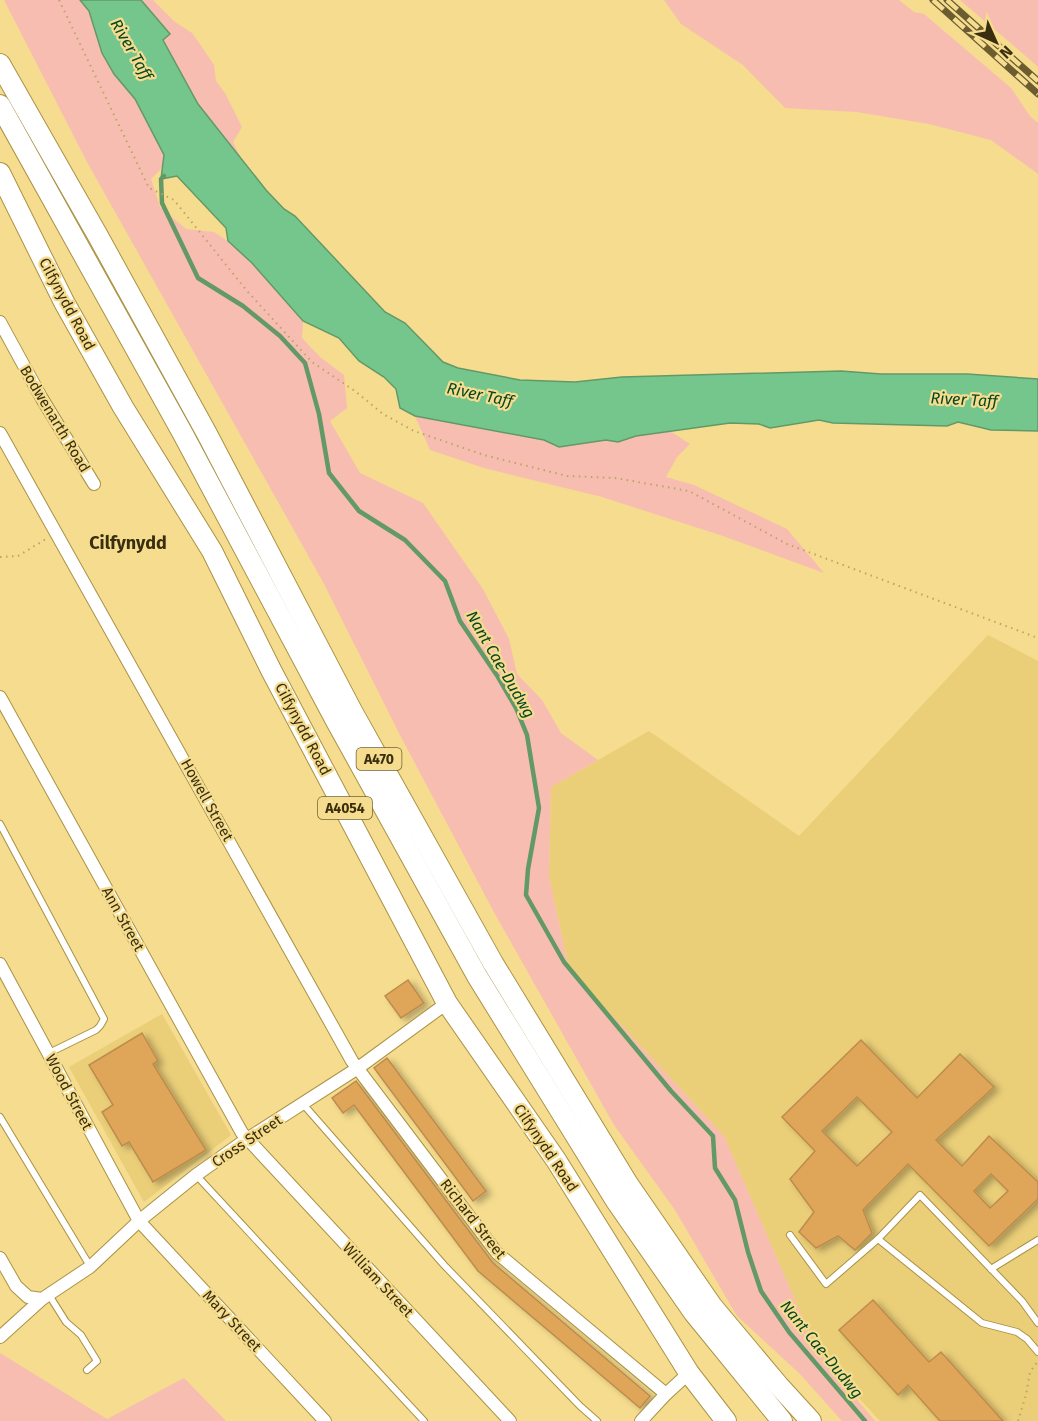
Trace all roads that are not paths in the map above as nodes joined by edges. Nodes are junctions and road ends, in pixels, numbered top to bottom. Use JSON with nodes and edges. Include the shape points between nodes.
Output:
{"nodes":[{"id":1,"x":0,"y":64,"type":"edge"},
{"id":2,"x":0,"y":105,"type":"edge"},
{"id":3,"x":0,"y":173,"type":"edge"},
{"id":4,"x":0,"y":322,"type":"edge"},
{"id":5,"x":0,"y":433,"type":"edge"},
{"id":6,"x":94,"y":484,"type":"dead end"},
{"id":7,"x":0,"y":697,"type":"edge"},
{"id":8,"x":0,"y":824,"type":"edge"},
{"id":9,"x":0,"y":964,"type":"edge"},
{"id":10,"x":447,"y":1003,"type":"junction"},
{"id":11,"x":48,"y":1054,"type":"junction"},
{"id":12,"x":358,"y":1068,"type":"junction"},
{"id":13,"x":303,"y":1104,"type":"junction"},
{"id":14,"x":0,"y":1117,"type":"edge"},
{"id":15,"x":247,"y":1139,"type":"junction"},
{"id":16,"x":196,"y":1175,"type":"junction"},
{"id":17,"x":139,"y":1221,"type":"junction"},
{"id":18,"x":790,"y":1235,"type":"dead end"},
{"id":19,"x":878,"y":1239,"type":"junction"},
{"id":20,"x":1038,"y":1240,"type":"edge"},
{"id":21,"x":0,"y":1258,"type":"edge"},
{"id":22,"x":90,"y":1267,"type":"junction"},
{"id":23,"x":991,"y":1269,"type":"junction"},
{"id":24,"x":49,"y":1294,"type":"junction"},
{"id":25,"x":1038,"y":1323,"type":"edge"},
{"id":26,"x":0,"y":1337,"type":"edge"},
{"id":27,"x":1038,"y":1352,"type":"edge"},
{"id":28,"x":87,"y":1370,"type":"dead end"},
{"id":29,"x":689,"y":1373,"type":"junction"},
{"id":30,"x":666,"y":1394,"type":"junction"},
{"id":31,"x":325,"y":1421,"type":"edge"},
{"id":32,"x":424,"y":1421,"type":"edge"},
{"id":33,"x":510,"y":1421,"type":"edge"},
{"id":34,"x":597,"y":1421,"type":"edge"},
{"id":35,"x":641,"y":1421,"type":"edge"},
{"id":36,"x":726,"y":1421,"type":"edge"},
{"id":37,"x":782,"y":1421,"type":"edge"},
{"id":38,"x":811,"y":1421,"type":"edge"}],
"edges":[{"from":1,"to":38,"type":"main road","number":"A470","via":[[110,256],[352,711],[493,963],[628,1184],[705,1296]]},
{"from":2,"to":37,"type":"main road","number":"A470","via":[[477,976],[622,1210],[694,1314]]},
{"from":3,"to":10,"type":"main road","name":"Cilfynydd Road","number":"A4054","via":[[64,302],[212,551]]},
{"from":4,"to":6,"type":"street","name":"Bodwenarth Road"},
{"from":5,"to":12,"type":"street","name":"Howell Street"},
{"from":7,"to":15,"type":"street","name":"Ann Street"},
{"from":8,"to":11,"type":"lane","via":[[104,1019],[96,1030]]},
{"from":9,"to":11,"type":"street","name":"Wood Street"},
{"from":10,"to":12,"type":"street","name":"Cross Street"},
{"from":10,"to":29,"type":"main road","name":"Cilfynydd Road","number":"A4054","via":[[556,1160]]},
{"from":11,"to":17,"type":"street","name":"Wood Street"},
{"from":12,"to":13,"type":"street","name":"Cross Street"},
{"from":12,"to":30,"type":"street","name":"Richard Street","via":[[497,1253]]},
{"from":13,"to":15,"type":"street","name":"Cross Street"},
{"from":13,"to":34,"type":"lane","via":[[444,1265]]},
{"from":14,"to":22,"type":"lane"},
{"from":15,"to":16,"type":"street","name":"Cross Street"},
{"from":15,"to":33,"type":"street","name":"William Street"},
{"from":16,"to":17,"type":"street","name":"Cross Street"},
{"from":16,"to":32,"type":"lane"},
{"from":17,"to":22,"type":"street","name":"Cross Street"},
{"from":17,"to":31,"type":"street","name":"Mary Street"},
{"from":18,"to":19,"type":"lane","via":[[826,1284]]},
{"from":19,"to":23,"type":"lane","via":[[920,1195]]},
{"from":19,"to":27,"type":"lane","via":[[981,1323],[1017,1332]]},
{"from":20,"to":23,"type":"lane"},
{"from":21,"to":24,"type":"street","via":[[16,1286],[28,1297]]},
{"from":22,"to":24,"type":"street","name":"Cross Street"},
{"from":23,"to":25,"type":"lane"},
{"from":24,"to":26,"type":"street","name":"Cross Street"},
{"from":24,"to":28,"type":"lane","via":[[97,1361]]},
{"from":29,"to":30,"type":"street"},
{"from":29,"to":36,"type":"main road","name":"Cilfynydd Road","number":"A4054"},
{"from":30,"to":35,"type":"street"}]}
